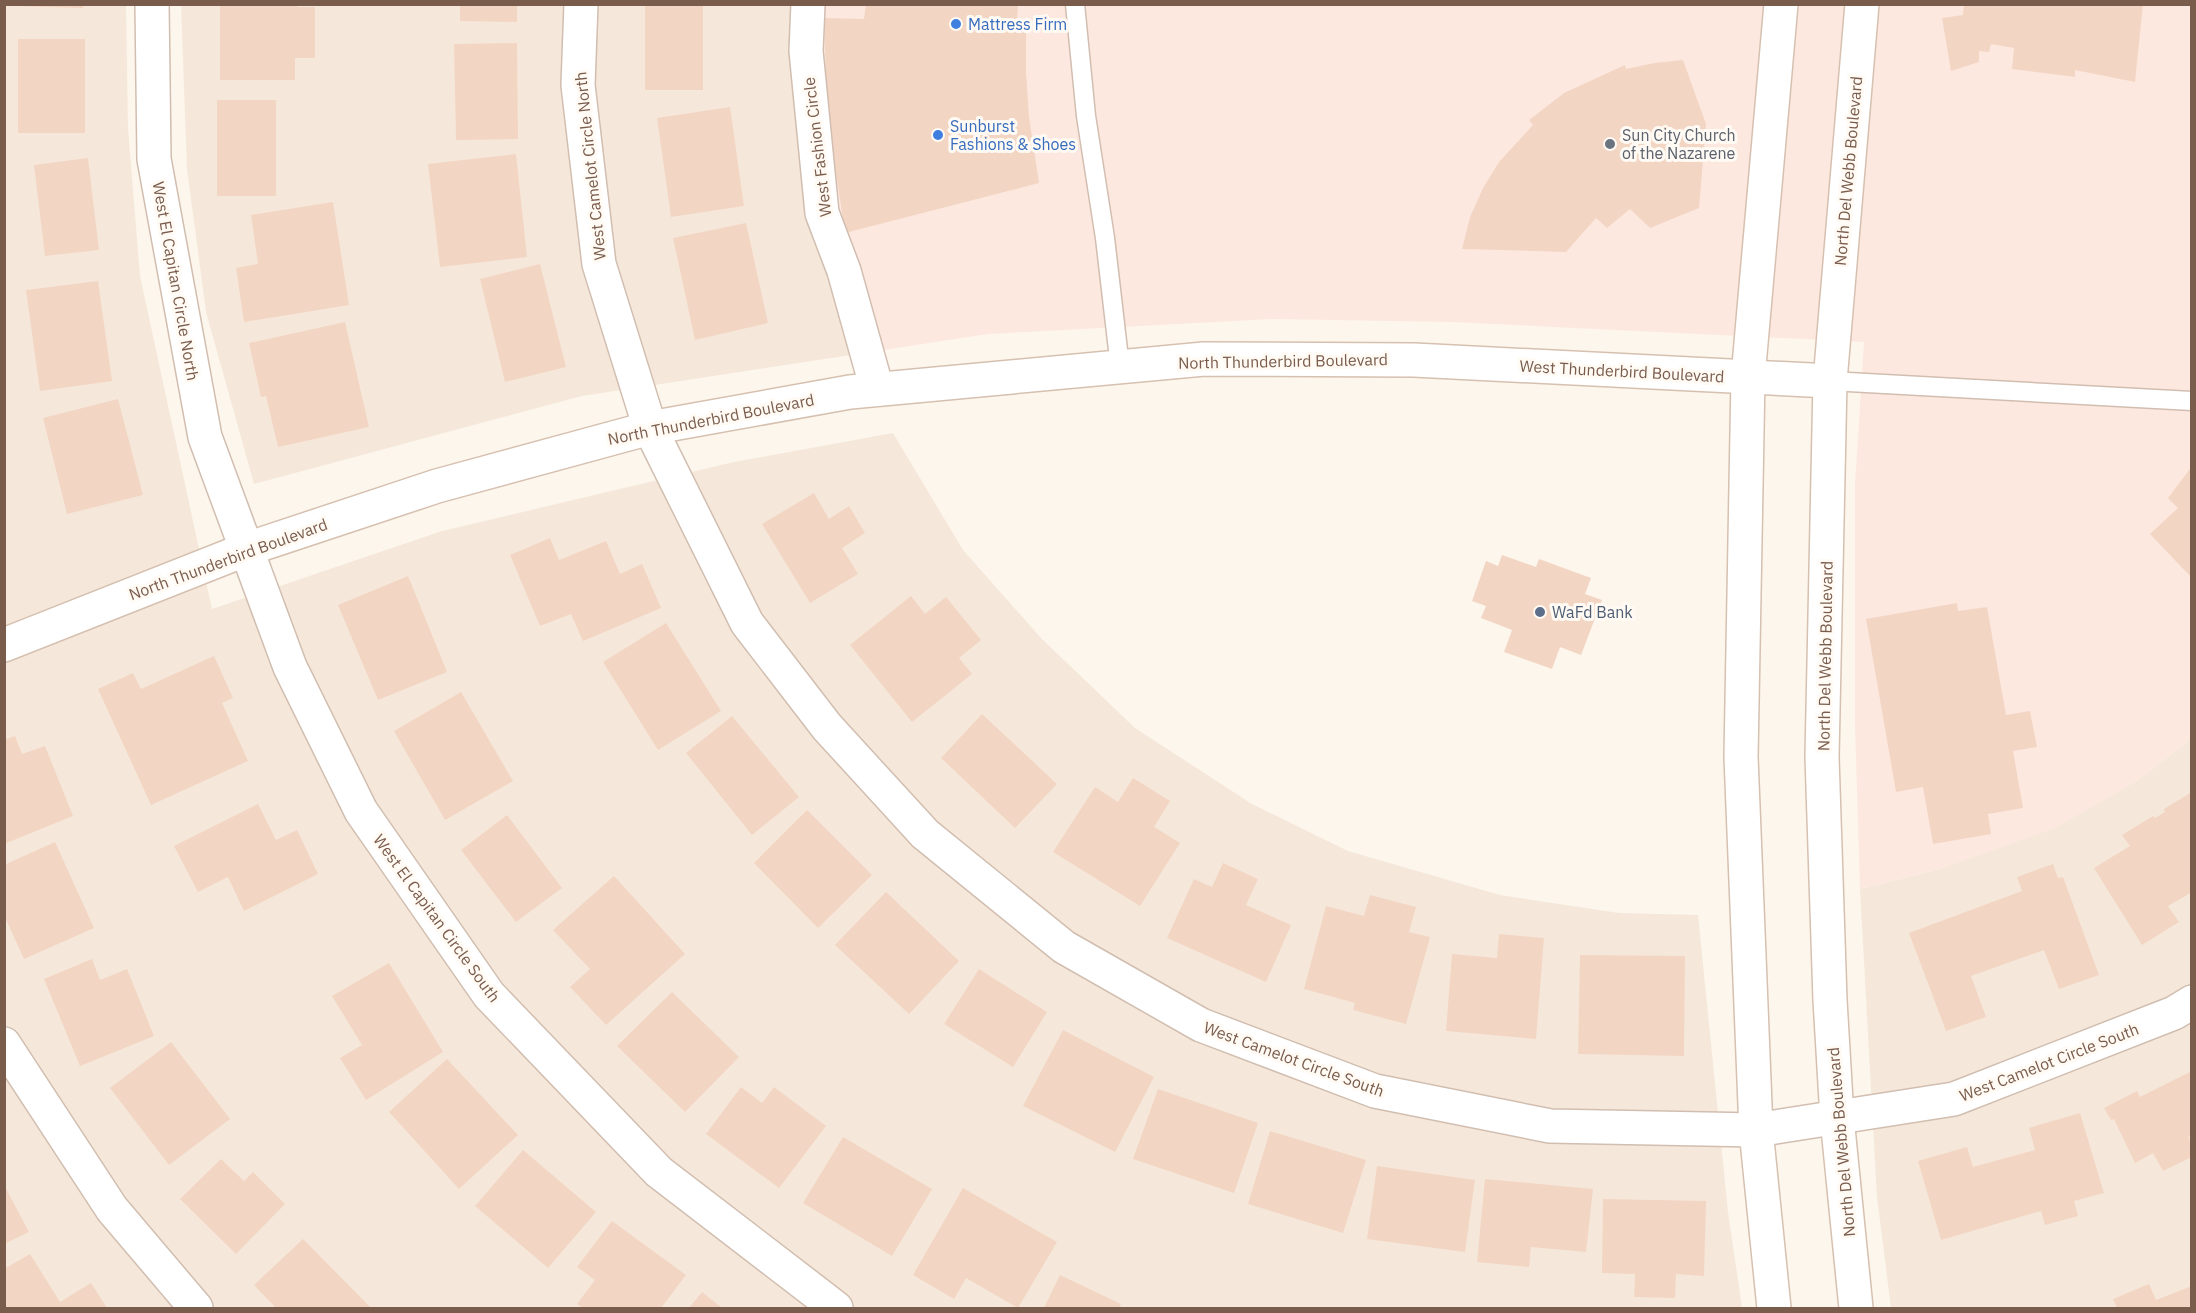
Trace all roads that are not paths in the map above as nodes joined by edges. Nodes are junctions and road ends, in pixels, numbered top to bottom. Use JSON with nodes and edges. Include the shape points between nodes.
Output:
{"nodes":[{"id":1,"x":152,"y":4,"type":"edge"},
{"id":2,"x":581,"y":4,"type":"edge"},
{"id":3,"x":808,"y":4,"type":"edge"},
{"id":4,"x":1075,"y":4,"type":"edge"},
{"id":5,"x":1781,"y":4,"type":"edge"},
{"id":6,"x":1862,"y":4,"type":"edge"},
{"id":7,"x":1414,"y":360,"type":"joint"},
{"id":8,"x":1120,"y":367,"type":"junction"},
{"id":9,"x":1748,"y":377,"type":"junction"},
{"id":10,"x":1830,"y":381,"type":"junction"},
{"id":11,"x":877,"y":390,"type":"junction"},
{"id":12,"x":2192,"y":401,"type":"edge"},
{"id":13,"x":650,"y":428,"type":"junction"},
{"id":14,"x":247,"y":549,"type":"junction"},
{"id":15,"x":4,"y":645,"type":"edge"},
{"id":16,"x":2192,"y":1002,"type":"edge"},
{"id":17,"x":4,"y":1044,"type":"edge"},
{"id":18,"x":1837,"y":1118,"type":"junction"},
{"id":19,"x":1756,"y":1130,"type":"junction"},
{"id":20,"x":196,"y":1308,"type":"edge"},
{"id":21,"x":836,"y":1308,"type":"edge"},
{"id":22,"x":1774,"y":1308,"type":"edge"},
{"id":23,"x":1856,"y":1308,"type":"edge"}],
"edges":[{"from":1,"to":14,"type":"street","name":"West El Capitan Circle North","via":[[154,159],[205,437]]},
{"from":2,"to":13,"type":"street","name":"West Camelot Circle North","via":[[578,85],[599,264]]},
{"from":3,"to":11,"type":"street","name":"West Fashion Circle","via":[[806,51],[822,213],[844,271]]},
{"from":4,"to":8,"type":"lane"},
{"from":5,"to":9,"type":"street"},
{"from":6,"to":10,"type":"street","name":"North Del Webb Boulevard"},
{"from":7,"to":8,"type":"street","name":"North Thunderbird Boulevard","via":[[1204,359]]},
{"from":7,"to":9,"type":"street","name":"West Thunderbird Boulevard"},
{"from":8,"to":11,"type":"street","name":"North Thunderbird Boulevard"},
{"from":9,"to":10,"type":"street","name":"West Thunderbird Boulevard"},
{"from":9,"to":19,"type":"street","via":[[1741,757]]},
{"from":10,"to":12,"type":"lane"},
{"from":10,"to":18,"type":"street","name":"North Del Webb Boulevard","via":[[1822,757]]},
{"from":11,"to":13,"type":"street","name":"North Thunderbird Boulevard"},
{"from":13,"to":14,"type":"street","name":"North Thunderbird Boulevard","via":[[437,486]]},
{"from":13,"to":19,"type":"street","name":"West Camelot Circle South","via":[[747,623],[827,727],[925,834],[1064,947],[1201,1025],[1375,1091],[1550,1126]]},
{"from":14,"to":15,"type":"street","name":"North Thunderbird Boulevard"},
{"from":14,"to":21,"type":"street","name":"West El Capitan Circle South","via":[[290,667],[361,811],[489,995],[659,1172]]},
{"from":16,"to":18,"type":"street","name":"West Camelot Circle South","via":[[2174,1013],[1954,1099]]},
{"from":17,"to":20,"type":"street","via":[[111,1209]]},
{"from":18,"to":19,"type":"street","name":"West Camelot Circle South"},
{"from":18,"to":23,"type":"street","name":"North Del Webb Boulevard"},
{"from":19,"to":22,"type":"street"}]}
